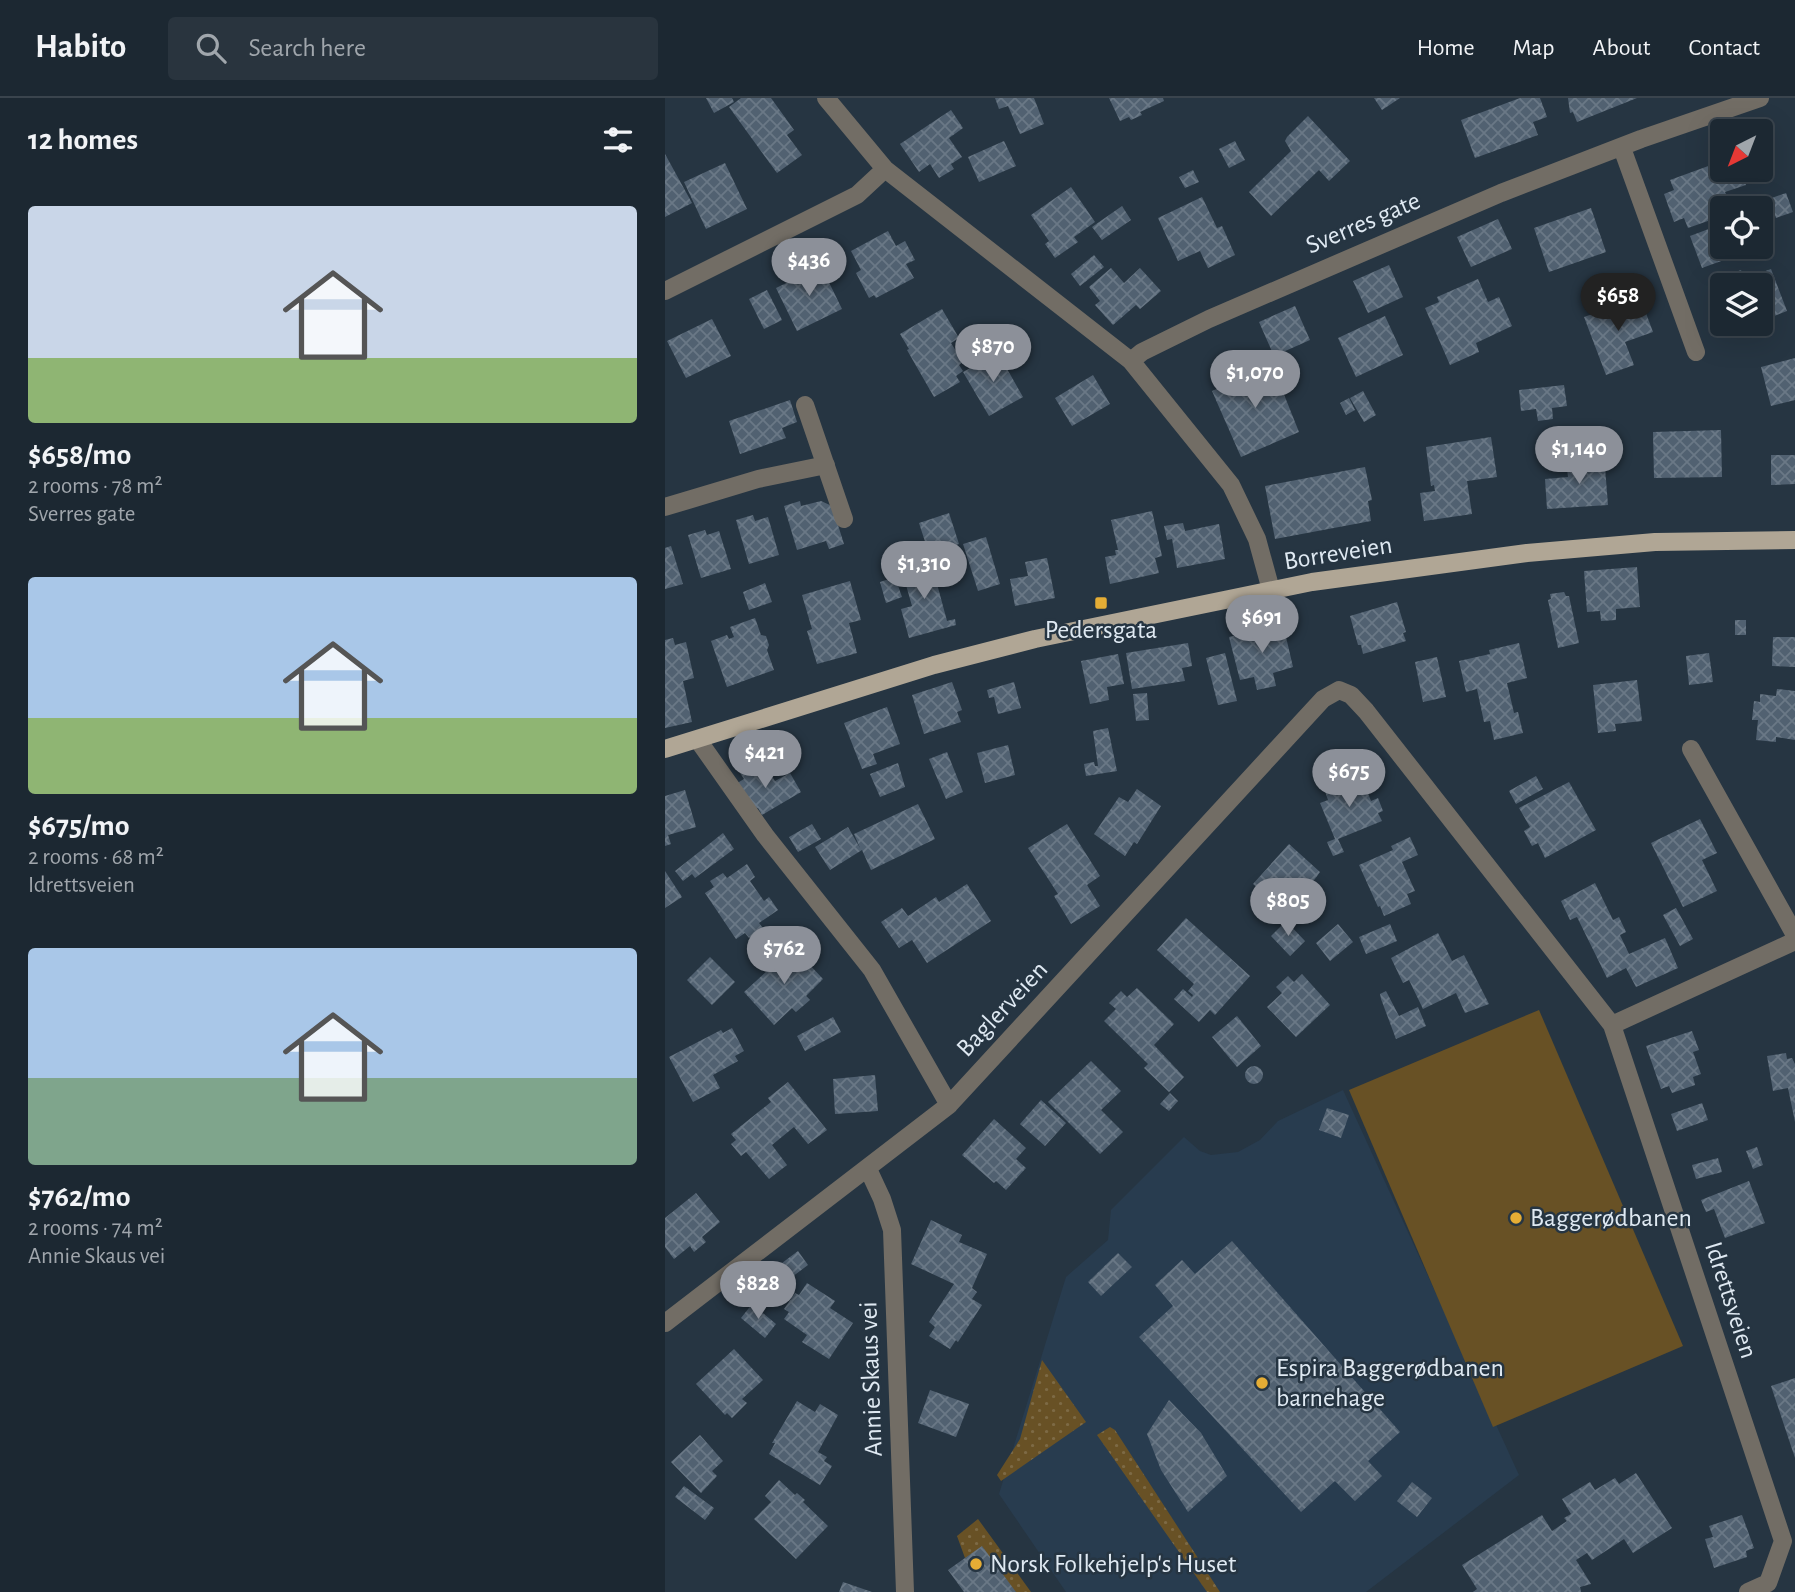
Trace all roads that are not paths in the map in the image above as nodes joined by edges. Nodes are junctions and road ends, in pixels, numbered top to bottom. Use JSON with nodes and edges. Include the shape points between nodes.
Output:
{"nodes":[{"id":1,"x":826,"y":98,"type":"edge"},
{"id":2,"x":1760,"y":98,"type":"edge"},
{"id":3,"x":1622,"y":148,"type":"junction"},
{"id":4,"x":885,"y":169,"type":"junction"},
{"id":5,"x":665,"y":291,"type":"edge"},
{"id":6,"x":1696,"y":352,"type":"dead end"},
{"id":7,"x":1131,"y":361,"type":"junction"},
{"id":8,"x":805,"y":405,"type":"dead end"},
{"id":9,"x":825,"y":465,"type":"junction"},
{"id":10,"x":665,"y":507,"type":"edge"},
{"id":11,"x":844,"y":519,"type":"dead end"},
{"id":12,"x":1795,"y":540,"type":"edge"},
{"id":13,"x":1271,"y":590,"type":"junction"},
{"id":14,"x":1339,"y":690,"type":"joint"},
{"id":15,"x":698,"y":740,"type":"junction"},
{"id":16,"x":665,"y":749,"type":"edge"},
{"id":17,"x":1691,"y":750,"type":"dead end"},
{"id":18,"x":1795,"y":935,"type":"edge"},
{"id":19,"x":1795,"y":941,"type":"edge"},
{"id":20,"x":1612,"y":1025,"type":"junction"},
{"id":21,"x":949,"y":1105,"type":"junction"},
{"id":22,"x":867,"y":1168,"type":"junction"},
{"id":23,"x":665,"y":1323,"type":"edge"},
{"id":24,"x":1789,"y":1539,"type":"edge"},
{"id":25,"x":905,"y":1592,"type":"edge"},
{"id":26,"x":1748,"y":1592,"type":"edge"}],
"edges":[{"from":1,"to":4,"type":"street"},
{"from":2,"to":3,"type":"street","name":"Sverres gate"},
{"from":3,"to":6,"type":"street"},
{"from":3,"to":7,"type":"street","name":"Sverres gate","via":[[1501,193],[1289,283]]},
{"from":4,"to":5,"type":"street","via":[[857,195]]},
{"from":4,"to":7,"type":"street"},
{"from":7,"to":13,"type":"street","via":[[1231,485],[1257,539]]},
{"from":8,"to":9,"type":"street"},
{"from":9,"to":10,"type":"street"},
{"from":9,"to":11,"type":"street"},
{"from":12,"to":13,"type":"main road","name":"Borreveien","via":[[1655,542],[1527,553]]},
{"from":13,"to":15,"type":"main road","name":"Borreveien","via":[[946,662]]},
{"from":14,"to":20,"type":"street","name":"Idrettsveien","via":[[1366,711]]},
{"from":14,"to":21,"type":"street","name":"Baglerveien","via":[[1323,699]]},
{"from":15,"to":16,"type":"main road","name":"Borreveien"},
{"from":15,"to":21,"type":"street","via":[[765,835],[872,970]]},
{"from":17,"to":18,"type":"street"},
{"from":19,"to":20,"type":"street"},
{"from":20,"to":24,"type":"street","name":"Idrettsveien"},
{"from":21,"to":22,"type":"street","name":"Baglerveien"},
{"from":22,"to":23,"type":"street","name":"Baglerveien"},
{"from":22,"to":25,"type":"street","name":"Annie Skaus vei","via":[[892,1230]]},
{"from":24,"to":26,"type":"street","via":[[1768,1583]]}]}
